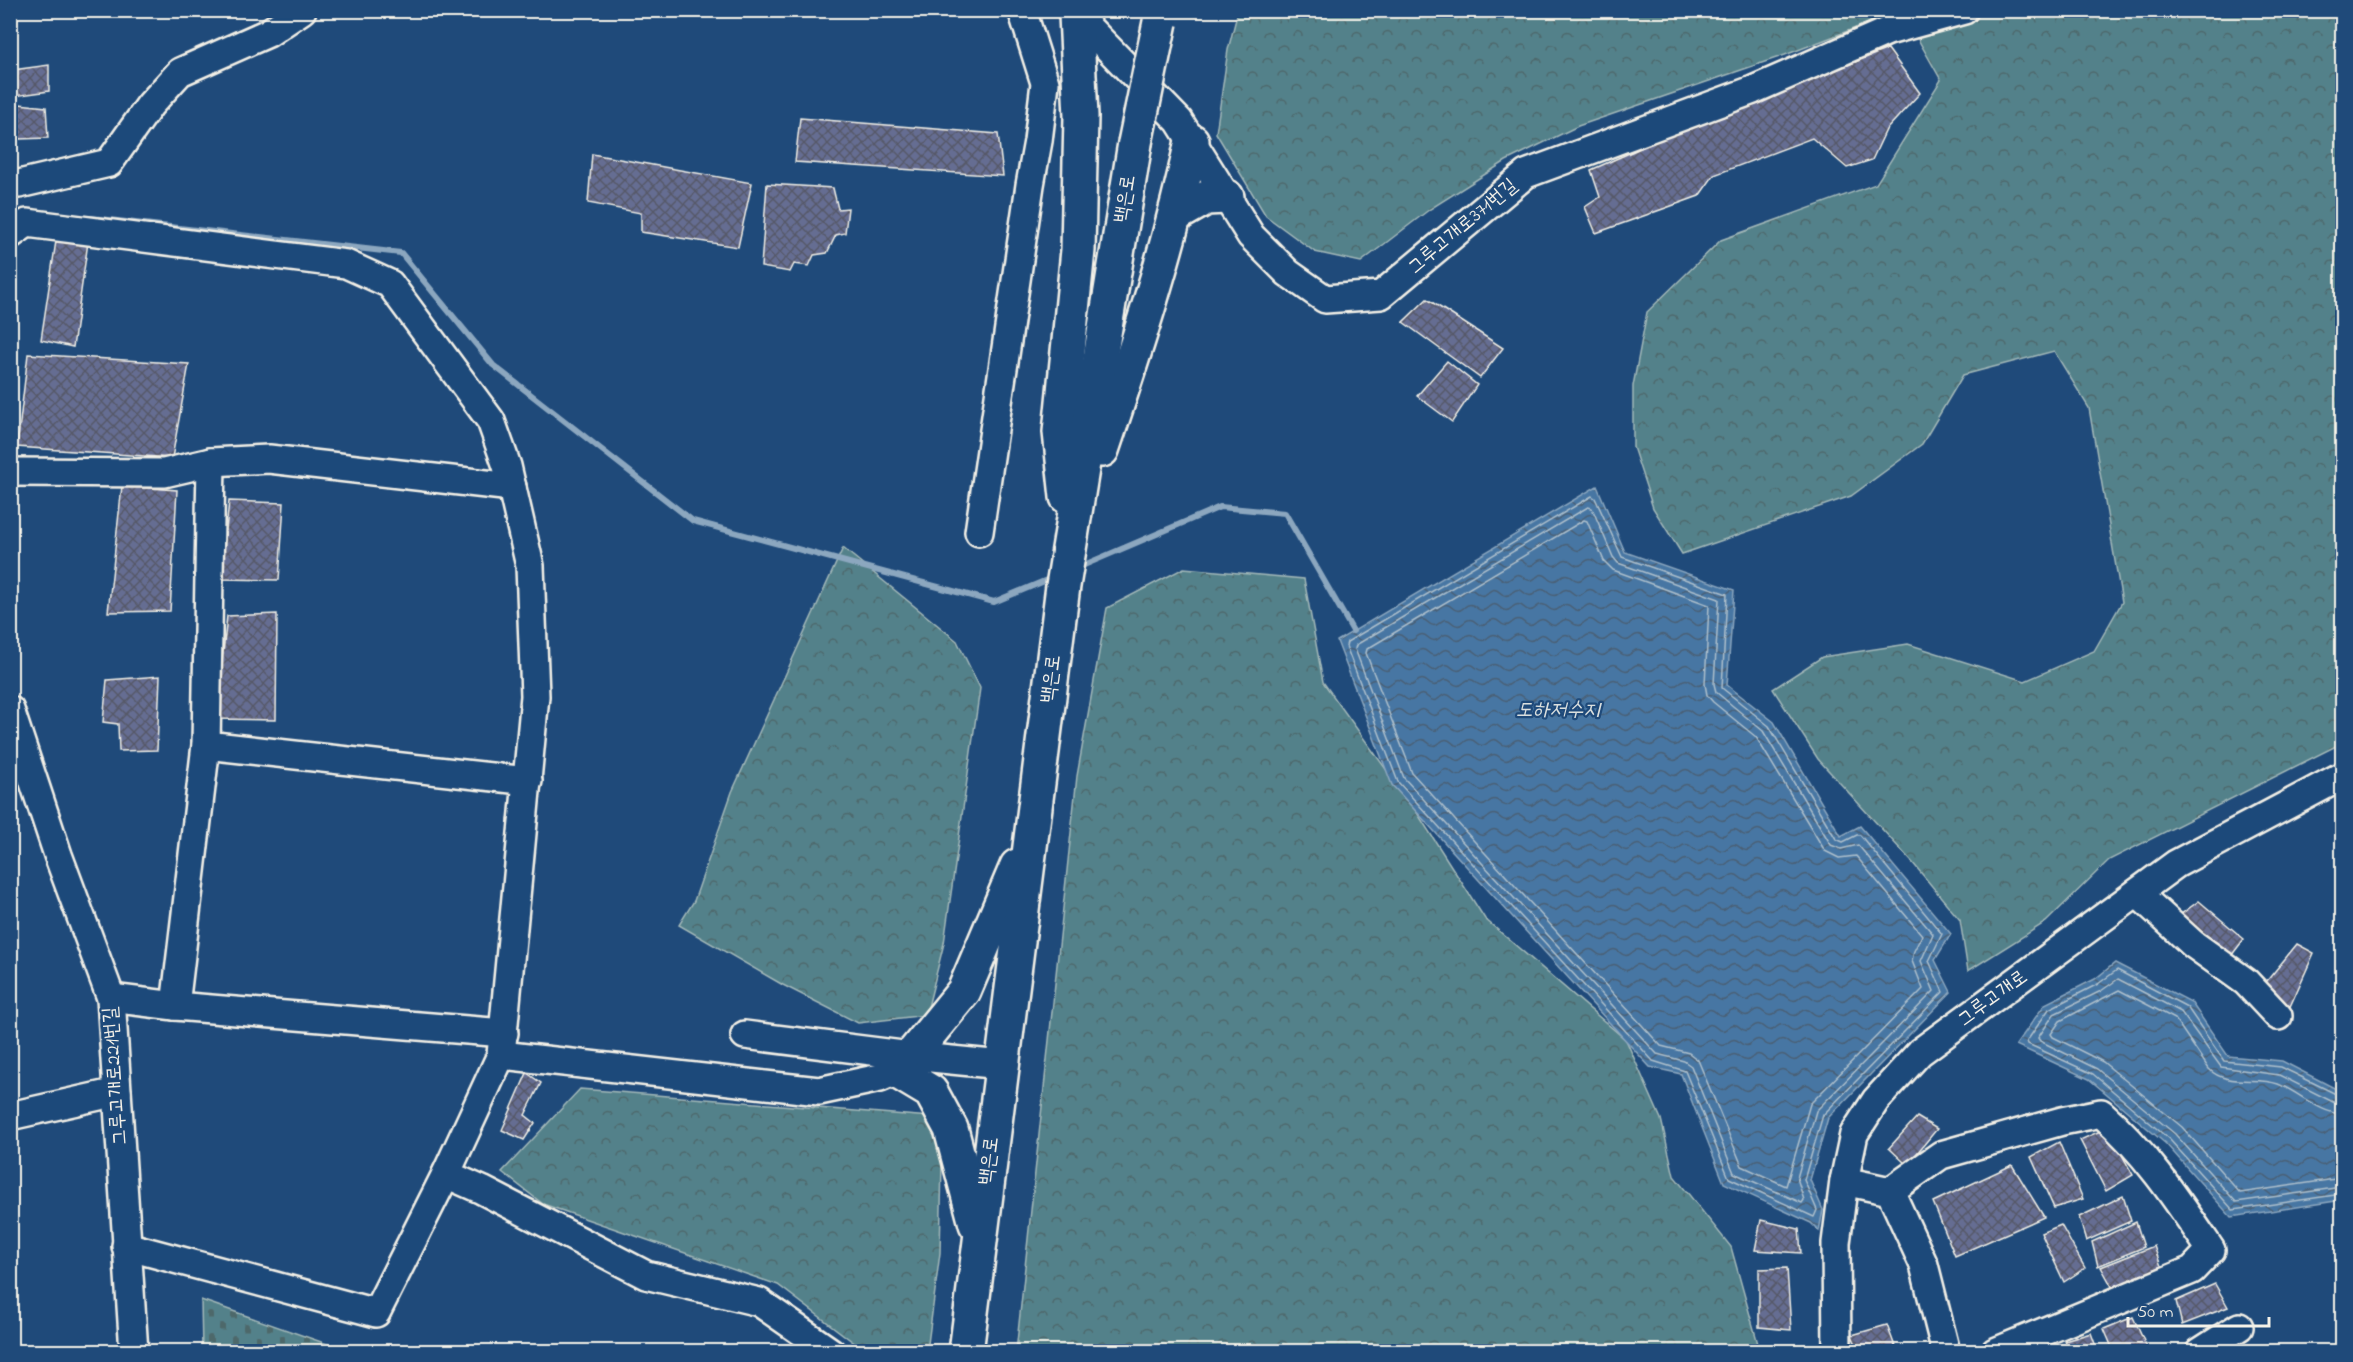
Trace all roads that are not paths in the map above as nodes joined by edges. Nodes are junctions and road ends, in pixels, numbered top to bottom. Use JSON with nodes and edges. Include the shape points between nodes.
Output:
{"nodes":[{"id":1,"x":302,"y":10,"type":"edge"},
{"id":2,"x":1022,"y":10,"type":"edge"},
{"id":3,"x":1163,"y":10,"type":"edge"},
{"id":4,"x":1964,"y":10,"type":"edge"},
{"id":5,"x":1074,"y":13,"type":"edge"},
{"id":6,"x":1192,"y":141,"type":"junction"},
{"id":7,"x":10,"y":184,"type":"edge"},
{"id":8,"x":1227,"y":197,"type":"junction"},
{"id":9,"x":1176,"y":215,"type":"junction"},
{"id":10,"x":10,"y":235,"type":"edge"},
{"id":11,"x":211,"y":462,"type":"junction"},
{"id":12,"x":10,"y":472,"type":"edge"},
{"id":13,"x":512,"y":487,"type":"junction"},
{"id":14,"x":979,"y":532,"type":"dead end"},
{"id":15,"x":1068,"y":561,"type":"junction"},
{"id":16,"x":10,"y":710,"type":"edge"},
{"id":17,"x":206,"y":745,"type":"junction"},
{"id":18,"x":2343,"y":776,"type":"edge"},
{"id":19,"x":528,"y":781,"type":"junction"},
{"id":20,"x":1033,"y":828,"type":"junction"},
{"id":21,"x":2137,"y":893,"type":"junction"},
{"id":22,"x":111,"y":998,"type":"junction"},
{"id":23,"x":175,"y":1006,"type":"junction"},
{"id":24,"x":2278,"y":1016,"type":"dead end"},
{"id":25,"x":745,"y":1035,"type":"dead end"},
{"id":26,"x":503,"y":1044,"type":"junction"},
{"id":27,"x":903,"y":1064,"type":"junction"},
{"id":28,"x":1002,"y":1065,"type":"junction"},
{"id":29,"x":117,"y":1092,"type":"junction"},
{"id":30,"x":10,"y":1116,"type":"edge"},
{"id":31,"x":446,"y":1174,"type":"junction"},
{"id":32,"x":1844,"y":1181,"type":"junction"},
{"id":33,"x":1890,"y":1191,"type":"junction"},
{"id":34,"x":980,"y":1240,"type":"junction"},
{"id":35,"x":126,"y":1246,"type":"junction"},
{"id":36,"x":2240,"y":1327,"type":"dead end"},
{"id":37,"x":135,"y":1352,"type":"edge"},
{"id":38,"x":831,"y":1352,"type":"edge"},
{"id":39,"x":966,"y":1352,"type":"edge"},
{"id":40,"x":1837,"y":1352,"type":"edge"},
{"id":41,"x":1946,"y":1352,"type":"edge"},
{"id":42,"x":1995,"y":1352,"type":"edge"},
{"id":43,"x":2200,"y":1352,"type":"edge"}],
"edges":[{"from":1,"to":7,"type":"street","via":[[268,33],[180,72],[150,105],[109,163]]},
{"from":2,"to":14,"type":"street","via":[[1045,83]]},
{"from":3,"to":15,"type":"main road","name":"백은로","bridge":true,"via":[[1135,143]]},
{"from":4,"to":8,"type":"street","name":"그루고개로371번길","via":[[1888,31],[1753,90],[1526,174],[1381,295],[1325,299],[1288,273],[1251,236]]},
{"from":5,"to":6,"type":"street","name":"그루고개로371번길","via":[[1179,121]]},
{"from":5,"to":15,"type":"main road","via":[[1081,116],[1078,250],[1060,432]]},
{"from":6,"to":8,"type":"street","name":"그루고개로371번길"},
{"from":6,"to":9,"type":"main road"},
{"from":8,"to":9,"type":"main road","via":[[1206,198]]},
{"from":9,"to":15,"type":"main road"},
{"from":10,"to":13,"type":"street","via":[[27,223],[346,264],[390,285],[491,421]]},
{"from":11,"to":12,"type":"street","via":[[164,473]]},
{"from":11,"to":13,"type":"street","via":[[269,459]]},
{"from":11,"to":17,"type":"street"},
{"from":13,"to":19,"type":"street","via":[[530,566],[535,696]]},
{"from":15,"to":20,"type":"main road","name":"백은로"},
{"from":16,"to":22,"type":"street","name":"그루고개로221번길"},
{"from":17,"to":19,"type":"street"},
{"from":17,"to":23,"type":"street"},
{"from":18,"to":21,"type":"street","name":"그루고개로","via":[[2176,864]]},
{"from":19,"to":26,"type":"street"},
{"from":20,"to":27,"type":"main road","via":[[964,991]]},
{"from":20,"to":28,"type":"main road","name":"백은로"},
{"from":21,"to":24,"type":"street","via":[[2193,944],[2246,982]]},
{"from":21,"to":32,"type":"street","name":"그루고개로","via":[[1920,1052],[1876,1100],[1854,1134]]},
{"from":22,"to":23,"type":"street"},
{"from":22,"to":29,"type":"street","name":"그루고개로221번길"},
{"from":23,"to":26,"type":"street"},
{"from":25,"to":27,"type":"street"},
{"from":26,"to":27,"type":"street","via":[[819,1091],[880,1078]]},
{"from":26,"to":31,"type":"street"},
{"from":27,"to":28,"type":"street"},
{"from":27,"to":34,"type":"main road","via":[[931,1092],[951,1129]]},
{"from":28,"to":34,"type":"main road","name":"백은로"},
{"from":29,"to":30,"type":"street"},
{"from":29,"to":35,"type":"street","name":"그루고개로221번길"},
{"from":31,"to":35,"type":"street","via":[[376,1313]]},
{"from":31,"to":38,"type":"street","via":[[646,1275],[759,1302]]},
{"from":32,"to":33,"type":"street"},
{"from":32,"to":40,"type":"street","name":"그루고개로","via":[[1836,1243]]},
{"from":33,"to":41,"type":"street","via":[[1924,1265]]},
{"from":33,"to":42,"type":"street","via":[[1941,1155],[2101,1113],[2156,1169],[2211,1250],[2192,1270]]},
{"from":34,"to":39,"type":"main road","name":"백은로"},
{"from":35,"to":37,"type":"street","name":"그루고개로221번길"},
{"from":36,"to":43,"type":"street"}]}
